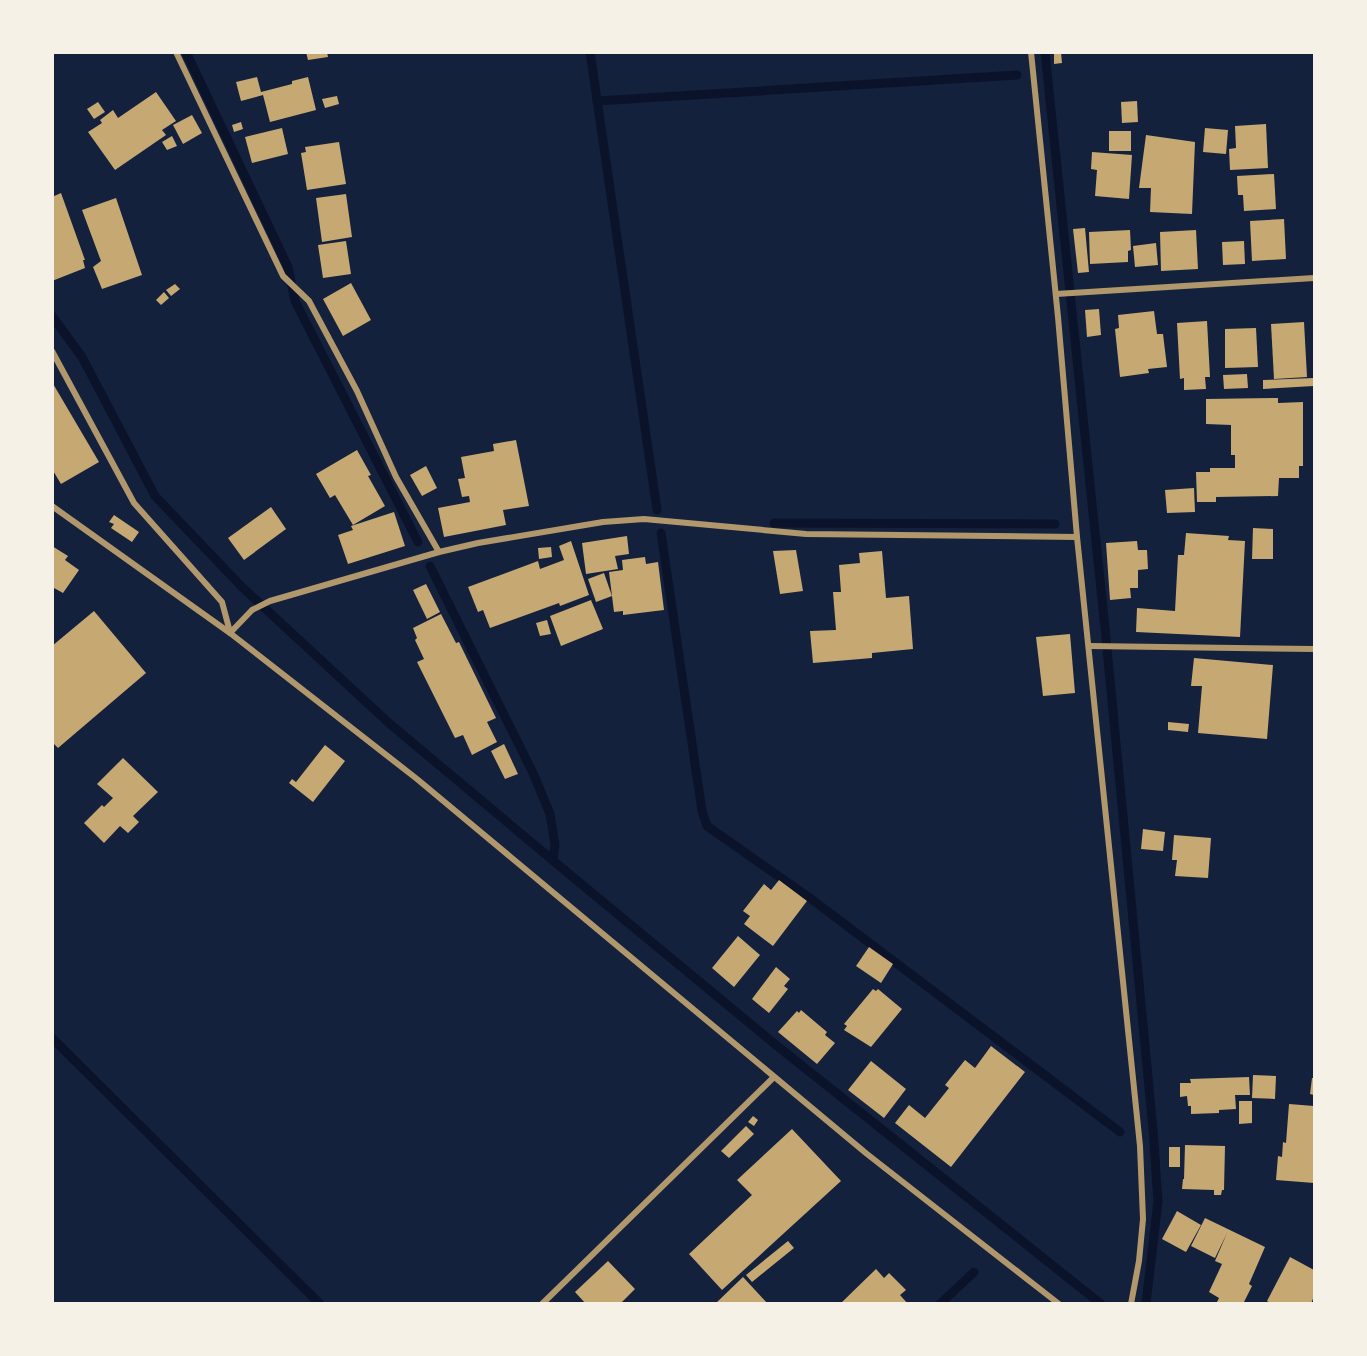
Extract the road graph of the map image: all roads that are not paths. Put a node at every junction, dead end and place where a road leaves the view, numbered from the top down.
1 (176, 52) edge
2 (1031, 52) edge
3 (1314, 278) edge
4 (1056, 294) junction
5 (52, 351) edge
6 (52, 506) edge
7 (1077, 537) junction
8 (439, 552) junction
9 (230, 633) junction
10 (1090, 646) junction
11 (1314, 649) edge
12 (774, 1077) junction
13 (542, 1304) edge
14 (1059, 1304) edge
15 (1131, 1304) edge

1 - 8 street
2 - 4 street
3 - 4 street
4 - 7 street
5 - 9 street
6 - 9 street
7 - 8 street
7 - 10 street
8 - 9 street
9 - 12 street
10 - 11 street
10 - 15 street
12 - 13 street
12 - 14 street

